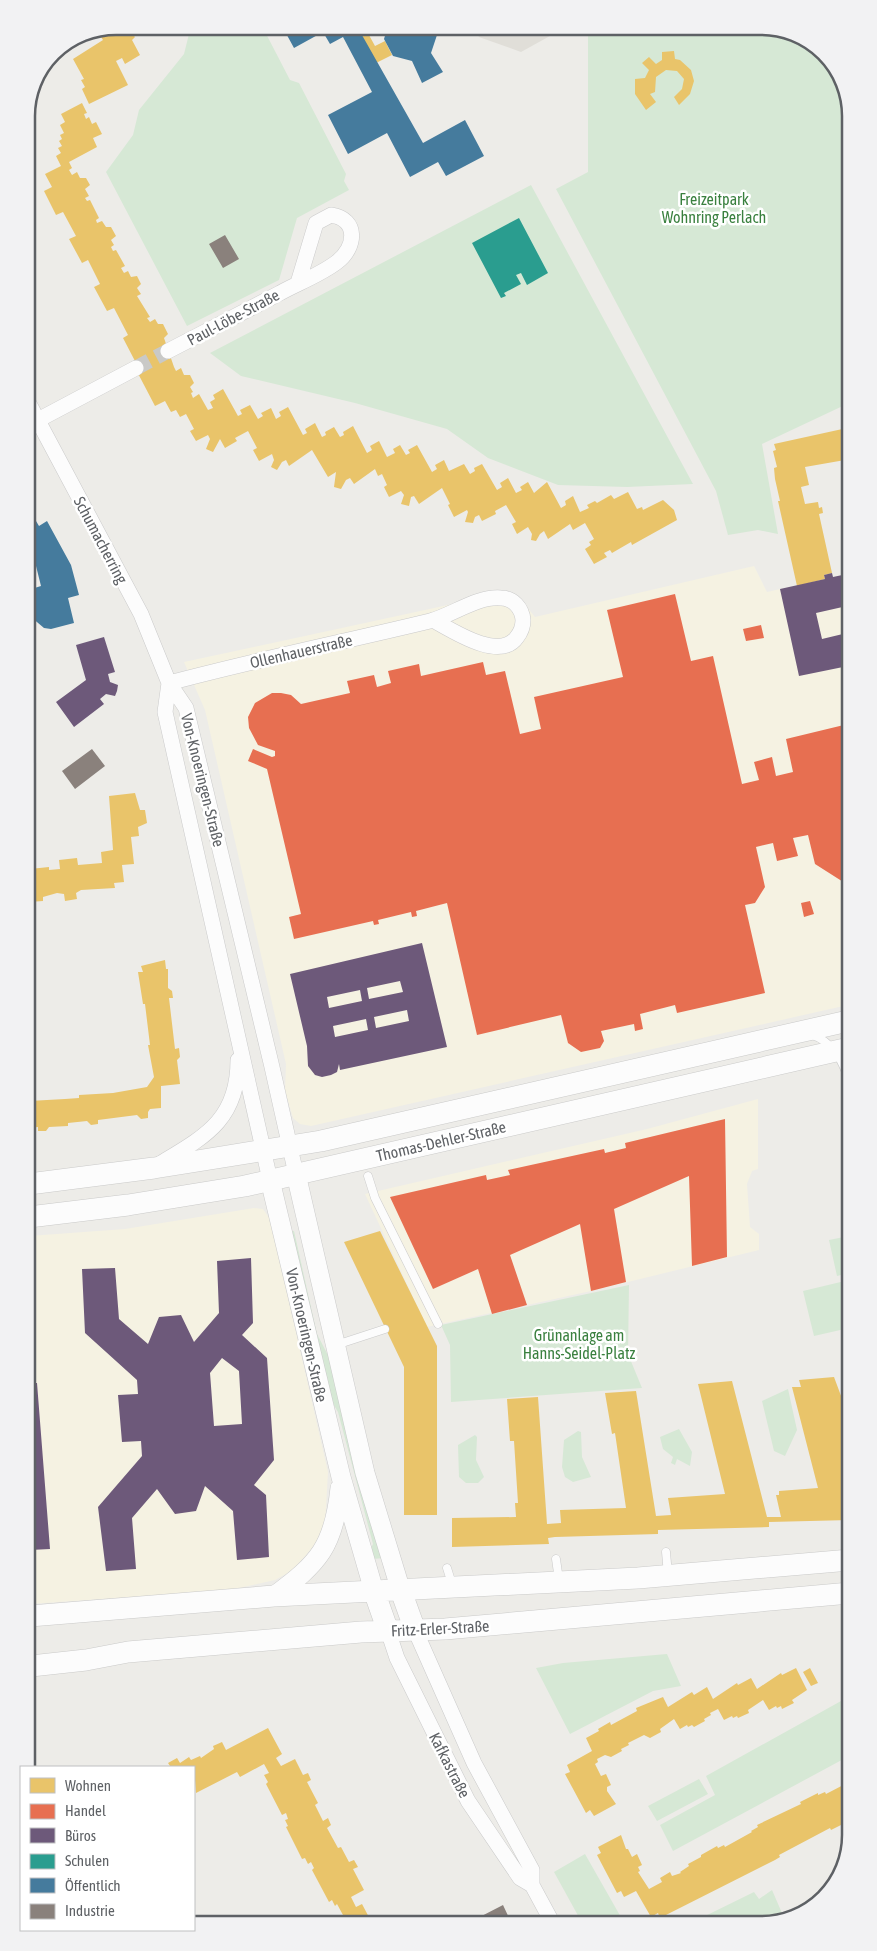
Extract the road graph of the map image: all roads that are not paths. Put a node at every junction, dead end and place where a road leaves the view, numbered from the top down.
1 (298, 283) junction
2 (168, 351) tunnel mouth
3 (136, 368) tunnel mouth
4 (35, 415) edge
5 (38, 420) junction
6 (433, 620) junction
7 (169, 683) junction
8 (842, 1022) edge
9 (797, 1032) junction
10 (238, 1036) junction
11 (842, 1049) edge
12 (289, 1146) junction
13 (263, 1150) junction
14 (154, 1168) junction
15 (296, 1174) junction
16 (368, 1176) dead end
17 (270, 1180) junction
18 (35, 1183) edge
19 (35, 1216) edge
20 (438, 1324) dead end
21 (385, 1329) dead end
22 (336, 1345) junction
23 (341, 1477) junction
24 (666, 1552) dead end
25 (556, 1559) dead end
26 (842, 1561) edge
27 (447, 1568) dead end
28 (668, 1575) junction
29 (559, 1582) junction
30 (453, 1589) junction
31 (401, 1590) junction
32 (374, 1591) junction
33 (842, 1594) edge
34 (274, 1596) junction
35 (35, 1616) edge
36 (415, 1630) junction
37 (388, 1631) junction
38 (35, 1666) edge
39 (532, 1885) junction
40 (549, 1916) edge

1 - 1 street, Paul-Löbe-Straße
1 - 2 street, Paul-Löbe-Straße
3 - 5 street
4 - 5 street, Schumacherring
5 - 7 street, Schumacherring
6 - 6 street, Ollenhauerstraße
6 - 7 street, Ollenhauerstraße
7 - 10 street, Von-Knoeringen-Straße
7 - 12 street, Von-Knoeringen-Straße
8 - 9 main road, Thomas-Dehler-Straße
9 - 11 lane
9 - 12 main road, Thomas-Dehler-Straße
10 - 13 street, Von-Knoeringen-Straße
10 - 14 street, Von-Knoeringen-Straße
11 - 15 main road, Thomas-Dehler-Straße
12 - 13 main road, Thomas-Dehler-Straße
12 - 15 street
13 - 14 main road, Thomas-Dehler-Straße
13 - 17 street, Von-Knoeringen-Straße
14 - 18 main road, Thomas-Dehler-Straße
15 - 17 main road, Thomas-Dehler-Straße
15 - 22 street, Von-Knoeringen-Straße
16 - 20 lane
17 - 19 main road, Thomas-Dehler-Straße
17 - 23 street, Von-Knoeringen-Straße
21 - 22 lane
22 - 31 street, Von-Knoeringen-Straße
23 - 32 street, Von-Knoeringen-Straße
23 - 34 street
24 - 28 lane
25 - 29 lane
26 - 28 main road
27 - 30 lane
28 - 29 main road
29 - 30 main road
30 - 31 main road
31 - 32 main road
31 - 36 main road, Von-Knoeringen-Straße
32 - 34 main road
32 - 37 main road, Von-Knoeringen-Straße
33 - 36 main road, Fritz-Erler-Straße
34 - 35 main road
36 - 37 main road, Fritz-Erler-Straße
36 - 39 street, Kafkastraße
37 - 38 main road, Fritz-Erler-Straße
37 - 39 street, Kafkastraße
39 - 40 street, Kafkastraße

